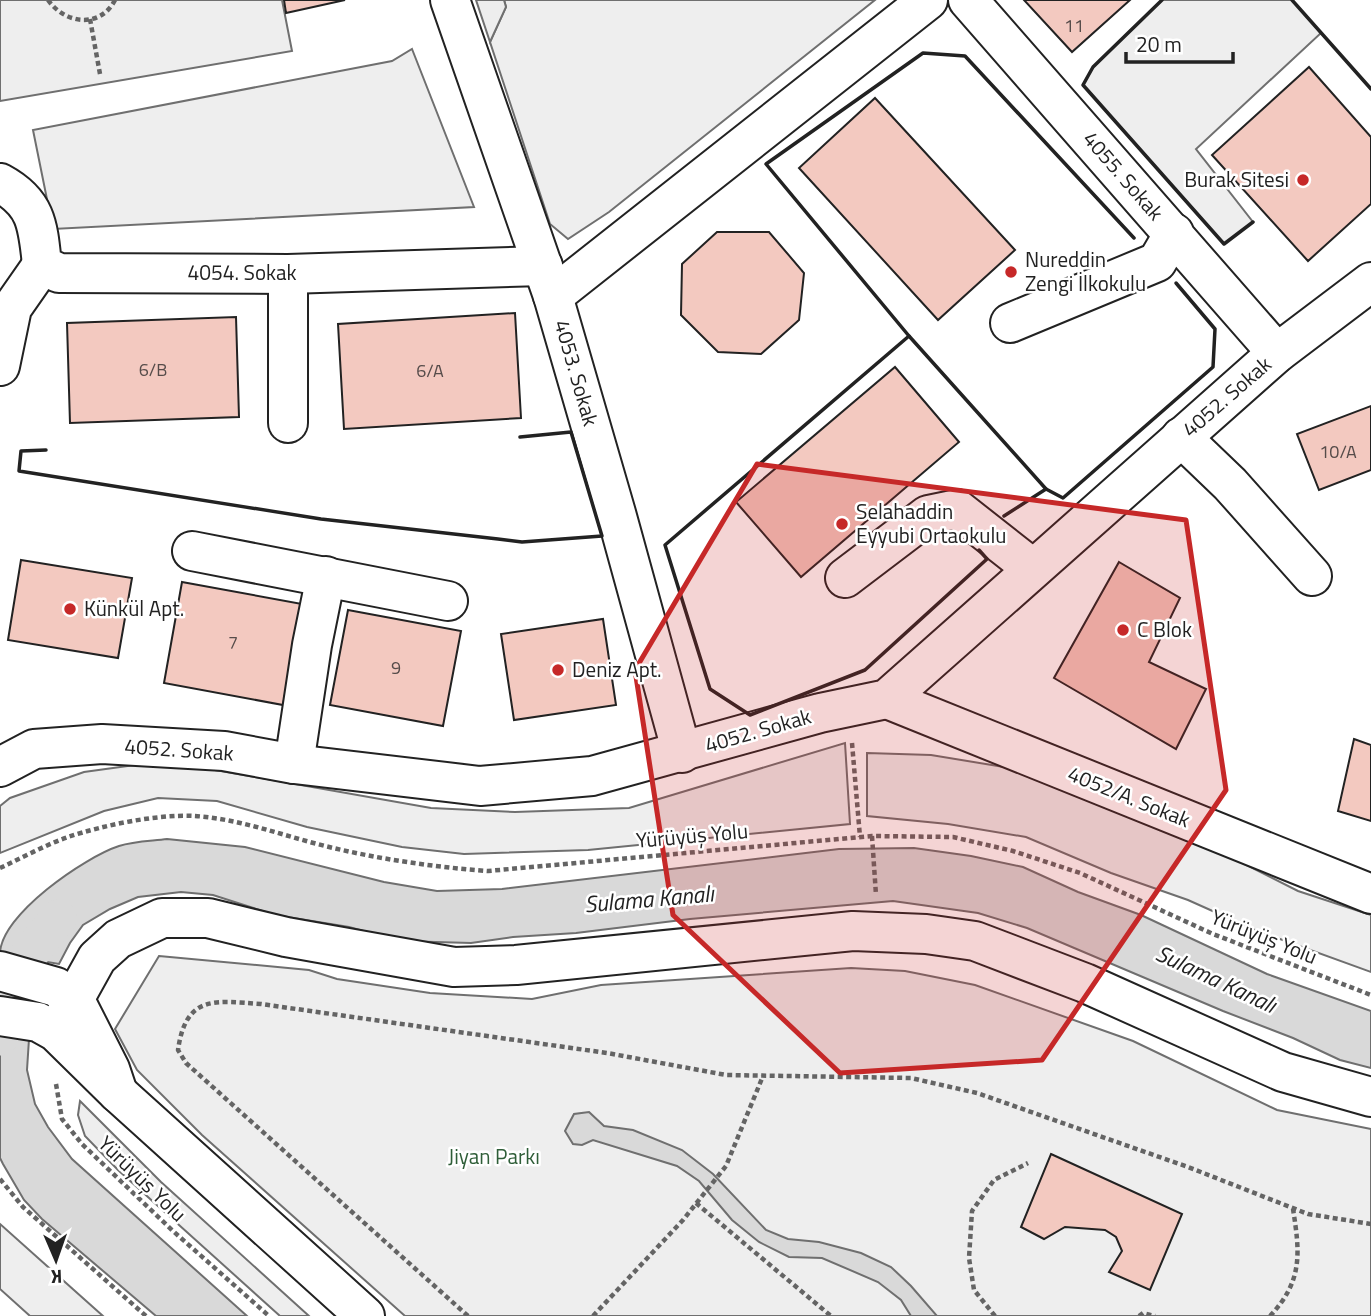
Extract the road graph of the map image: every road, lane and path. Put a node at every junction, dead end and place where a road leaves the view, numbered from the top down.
1 (48, 0) edge
2 (115, 0) edge
3 (450, 0) edge
4 (928, 0) edge
5 (968, 0) edge
6 (90, 19) junction
7 (100, 74) dead end
8 (0, 183) edge
9 (1174, 233) junction
10 (42, 265) junction
11 (288, 274) junction
12 (548, 281) junction
13 (1371, 282) edge
14 (1010, 323) dead end
15 (1278, 353) junction
16 (0, 366) edge
17 (288, 424) dead end
18 (1181, 437) junction
19 (192, 551) dead end
20 (1032, 568) junction
21 (326, 576) junction
22 (1312, 576) dead end
23 (845, 578) dead end
24 (448, 601) dead end
25 (887, 698) junction
26 (849, 707) junction
27 (0, 734) edge
28 (34, 749) junction
29 (682, 753) junction
30 (294, 764) junction
31 (0, 767) edge
32 (873, 836) junction
33 (860, 837) junction
34 (0, 868) edge
35 (1371, 894) edge
36 (876, 903) dead end
37 (0, 971) edge
38 (60, 992) junction
39 (1371, 995) edge
40 (28, 1023) edge
41 (763, 1076) junction
42 (118, 1093) junction
43 (1371, 1097) edge
44 (1028, 1164) dead end
45 (0, 1179) edge
46 (696, 1203) junction
47 (1293, 1208) junction
48 (1371, 1224) edge
49 (1142, 1315) edge
50 (146, 1316) edge
51 (269, 1316) edge
52 (365, 1316) edge
53 (468, 1316) edge
54 (593, 1316) edge
55 (831, 1316) edge
56 (995, 1316) edge
57 (1155, 1316) edge
58 (1270, 1316) edge

1 - 6 path
2 - 6 path
3 - 12 street, 4053. Sokak
4 - 12 street
5 - 9 street, 4055. Sokak
6 - 7 path
8 - 10 street
9 - 14 street
9 - 15 street, 4055. Sokak
10 - 11 street, 4054. Sokak
10 - 16 street
11 - 12 street, 4054. Sokak
11 - 17 street
12 - 29 street, 4053. Sokak
13 - 15 street, 4052. Sokak
15 - 18 street, 4052. Sokak
18 - 20 street, 4052. Sokak
18 - 22 street
19 - 21 street
20 - 23 street
20 - 25 street, 4052. Sokak
21 - 24 street
21 - 30 street
25 - 26 street, 4052. Sokak
25 - 35 street, 4052/A. Sokak
26 - 29 street, 4052. Sokak
26 - 33 path
27 - 28 street
28 - 30 street, 4052. Sokak
28 - 31 street, 4052. Sokak
29 - 30 street, 4052. Sokak
32 - 33 path, Yürüyüş Yolu
32 - 36 path
32 - 39 path, Yürüyüş Yolu
33 - 34 path, Yürüyüş Yolu
37 - 38 street
38 - 40 street
38 - 42 street
38 - 43 street
40 - 42 street
40 - 51 path, Yürüyüş Yolu
41 - 46 path
41 - 47 path
41 - 53 path
42 - 52 street
44 - 56 path
45 - 50 path
46 - 54 path
46 - 55 path
47 - 48 path
47 - 58 path
49 - 57 path

